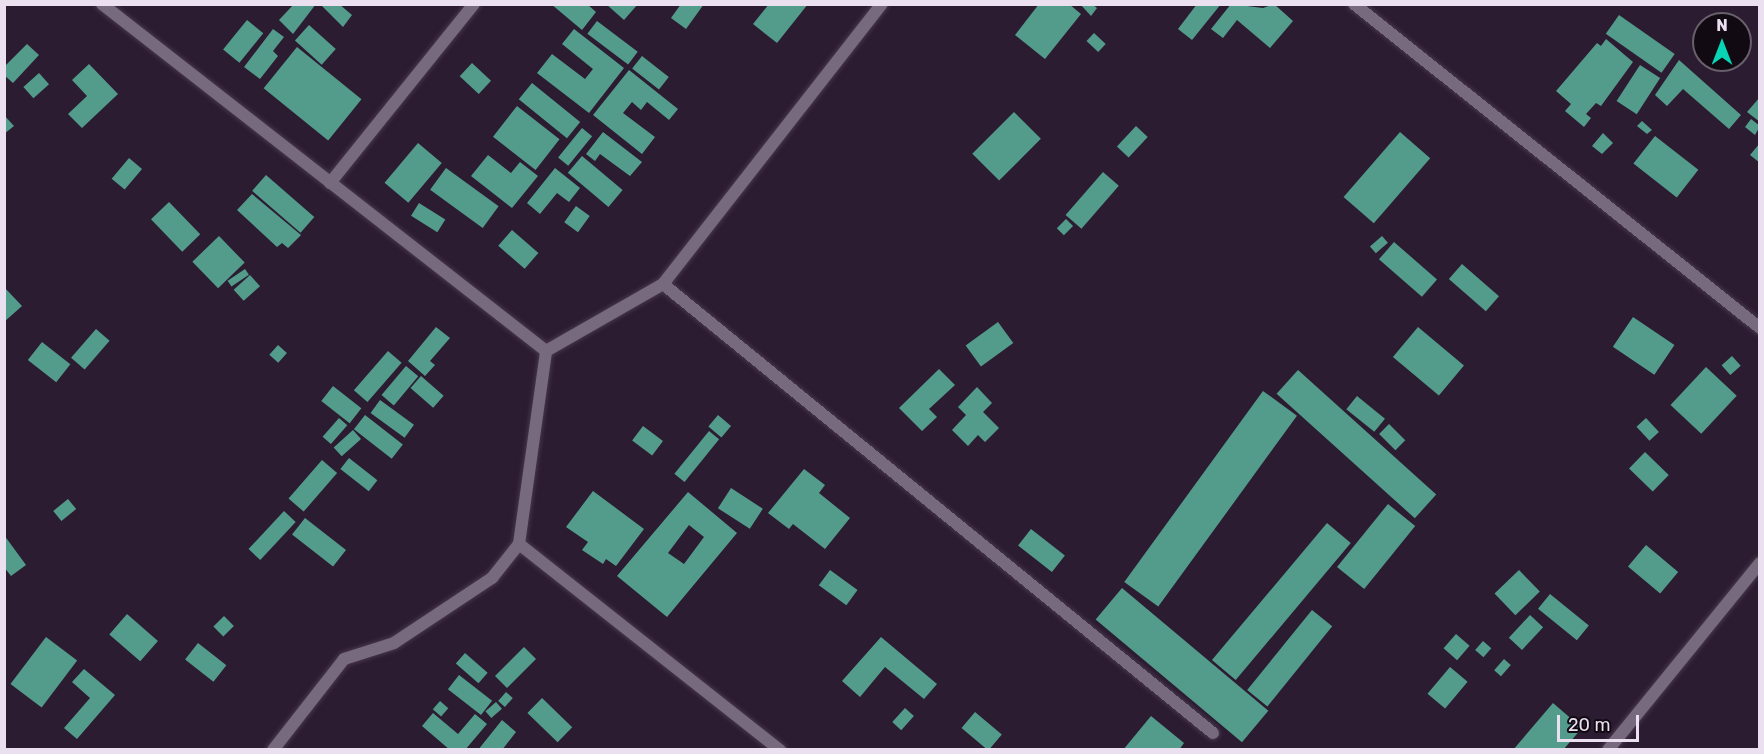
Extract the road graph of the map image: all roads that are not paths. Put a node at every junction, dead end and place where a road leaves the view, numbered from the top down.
1 (102, 4) edge
2 (474, 4) edge
3 (882, 4) edge
4 (1354, 4) edge
5 (330, 183) junction
6 (663, 284) junction
7 (1760, 328) edge
8 (546, 351) junction
9 (519, 544) junction
10 (1760, 563) edge
11 (1212, 733) dead end
12 (273, 750) edge
13 (780, 750) edge
14 (1608, 750) edge

1 - 5 street
2 - 5 street
3 - 6 street
4 - 7 street
5 - 8 street
6 - 8 street
6 - 11 street
8 - 9 street
9 - 12 street
9 - 13 street
10 - 14 street

